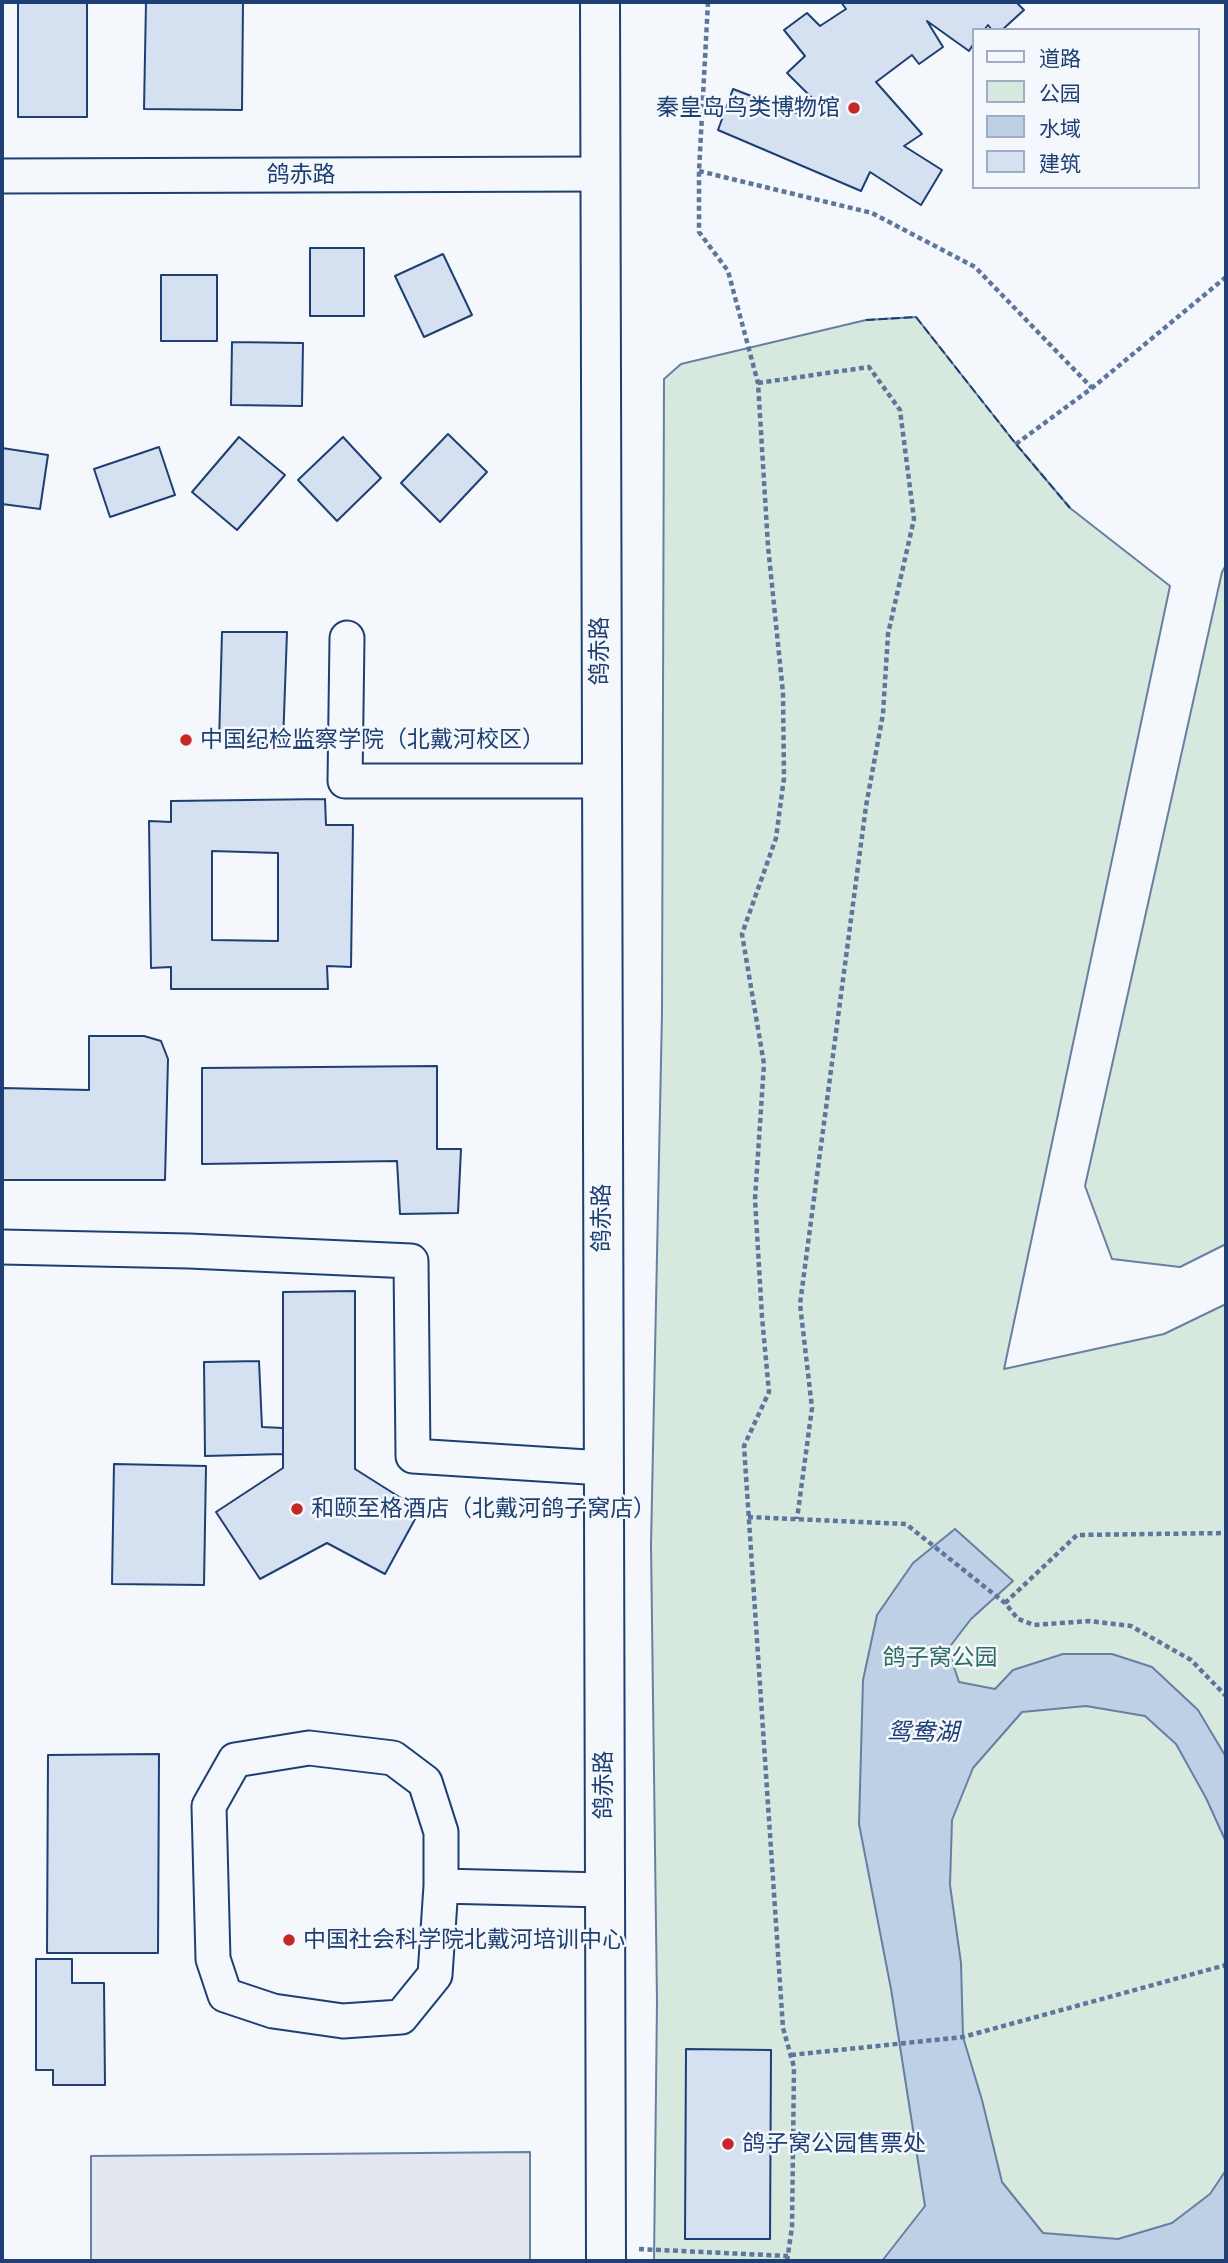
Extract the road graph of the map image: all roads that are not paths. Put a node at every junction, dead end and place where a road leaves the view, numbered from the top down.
1 (600, 2) edge
2 (600, 174) junction
3 (2, 176) edge
4 (347, 638) dead end
5 (601, 781) junction
6 (2, 1247) edge
7 (603, 1468) junction
8 (441, 1886) junction
9 (604, 1891) junction
10 (606, 2254) edge

1 - 2 main road, 鸽赤路
2 - 3 street, 鸽赤路
2 - 5 main road, 鸽赤路
4 - 5 street
5 - 7 main road, 鸽赤路
6 - 7 street
7 - 9 main road, 鸽赤路
8 - 8 street
8 - 9 street
9 - 10 main road, 鸽赤路

